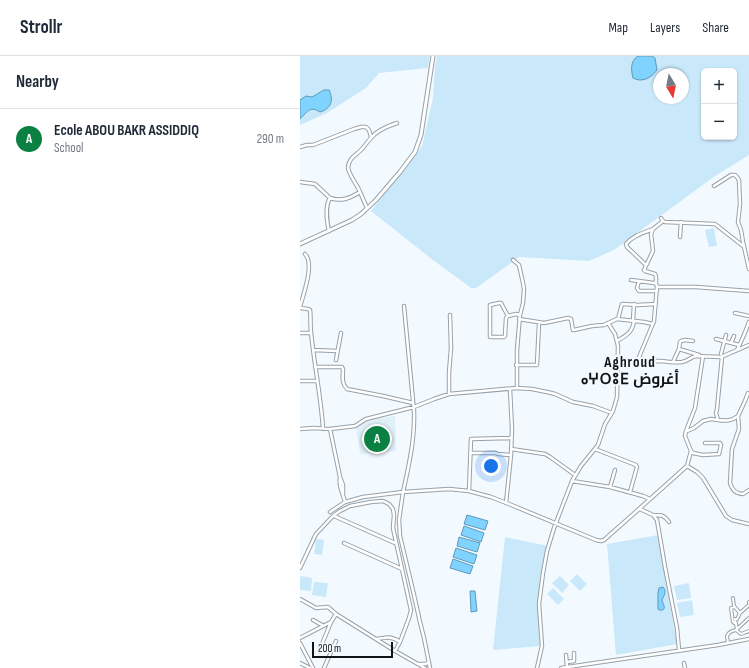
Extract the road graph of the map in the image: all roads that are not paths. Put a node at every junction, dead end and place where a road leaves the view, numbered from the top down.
1 (433, 56) edge
2 (397, 123) dead end
3 (371, 137) junction
4 (300, 147) edge
5 (300, 182) edge
6 (714, 186) dead end
7 (360, 192) junction
8 (330, 198) junction
9 (368, 208) junction
10 (681, 222) junction
11 (654, 229) junction
12 (329, 231) junction
13 (680, 236) dead end
14 (300, 244) edge
15 (744, 246) junction
16 (305, 254) dead end
17 (514, 260) dead end
18 (646, 265) junction
19 (749, 268) edge
20 (631, 280) dead end
21 (639, 281) junction
22 (657, 286) junction
23 (657, 291) junction
24 (749, 291) edge
25 (634, 304) junction
26 (656, 304) junction
27 (404, 306) dead end
28 (300, 308) edge
29 (735, 313) dead end
30 (450, 315) dead end
31 (520, 315) junction
32 (508, 316) junction
33 (749, 316) edge
34 (519, 319) junction
35 (618, 319) junction
36 (633, 321) junction
37 (749, 322) edge
38 (539, 323) junction
39 (608, 323) junction
40 (652, 324) junction
41 (300, 333) edge
42 (311, 333) junction
43 (341, 333) dead end
44 (726, 335) dead end
45 (734, 336) dead end
46 (716, 339) dead end
47 (617, 341) junction
48 (693, 341) dead end
49 (724, 341) junction
50 (731, 343) junction
51 (739, 345) junction
52 (749, 345) edge
53 (679, 349) junction
54 (313, 350) junction
55 (737, 350) junction
56 (337, 351) junction
57 (722, 355) junction
58 (701, 356) junction
59 (336, 360) dead end
60 (637, 362) junction
61 (673, 362) junction
62 (516, 365) junction
63 (618, 366) junction
64 (315, 367) junction
65 (300, 381) edge
66 (318, 381) junction
67 (517, 388) junction
68 (510, 389) junction
69 (748, 393) dead end
70 (449, 394) junction
71 (413, 403) junction
72 (414, 407) junction
73 (612, 412) junction
74 (738, 416) junction
75 (718, 420) junction
76 (323, 428) junction
77 (300, 429) edge
78 (330, 429) junction
79 (686, 431) junction
80 (511, 438) junction
81 (705, 443) dead end
82 (511, 449) junction
83 (595, 449) junction
84 (691, 451) junction
85 (470, 453) junction
86 (511, 455) junction
87 (687, 466) junction
88 (615, 470) dead end
89 (575, 475) junction
90 (572, 481) junction
91 (610, 487) junction
92 (749, 490) edge
93 (469, 491) junction
94 (403, 492) junction
95 (630, 492) junction
96 (650, 499) junction
97 (345, 502) junction
98 (506, 503) junction
99 (639, 509) junction
100 (330, 512) dead end
101 (653, 515) junction
102 (333, 516) junction
103 (556, 522) junction
104 (669, 522) dead end
105 (749, 524) edge
106 (344, 543) dead end
107 (395, 543) junction
108 (300, 568) edge
109 (402, 570) junction
110 (733, 598) dead end
111 (300, 599) edge
112 (749, 603) edge
113 (736, 609) junction
114 (740, 613) junction
115 (336, 614) junction
116 (749, 618) edge
117 (313, 620) dead end
118 (331, 622) junction
119 (736, 624) junction
120 (323, 626) junction
121 (736, 630) junction
122 (749, 631) edge
123 (300, 638) edge
124 (377, 639) junction
125 (749, 639) edge
126 (336, 641) dead end
127 (300, 642) edge
128 (400, 642) junction
129 (728, 643) junction
130 (320, 649) dead end
131 (679, 650) junction
132 (395, 651) junction
133 (574, 653) dead end
134 (566, 655) dead end
135 (429, 662) junction
136 (567, 662) junction
137 (300, 663) edge
138 (684, 663) dead end
139 (418, 664) junction
140 (567, 667) edge
141 (311, 668) edge
142 (324, 668) edge
143 (425, 668) edge
144 (430, 668) edge
145 (537, 668) edge
146 (561, 668) edge
147 (685, 668) edge

1 - 9 street
2 - 3 street
3 - 4 street
3 - 7 street
5 - 8 street
6 - 15 street
7 - 8 street
7 - 9 street
8 - 12 street
9 - 12 street
10 - 11 street
10 - 13 street
10 - 15 street
11 - 18 street
11 - 18 street
12 - 14 street
15 - 19 street
16 - 28 street
17 - 31 street
18 - 22 street
20 - 21 street
21 - 22 street
21 - 23 street
22 - 23 street
22 - 24 street
23 - 26 street
25 - 26 street
25 - 35 street
25 - 36 street
26 - 40 street
27 - 71 street
28 - 42 street
29 - 33 street
30 - 70 street
31 - 32 street
31 - 34 street
32 - 32 street
34 - 38 street
34 - 62 street
35 - 36 street
35 - 39 street
36 - 40 street
36 - 47 street
37 - 51 street
38 - 39 street
38 - 62 street
39 - 47 street
40 - 60 street
41 - 42 street
42 - 54 street
43 - 56 street
44 - 49 street
45 - 50 street
46 - 49 street
47 - 63 street
48 - 53 street
49 - 50 street
49 - 57 street
50 - 51 street
51 - 55 street
52 - 55 street
53 - 58 street
53 - 61 street
54 - 56 street
54 - 64 street
55 - 57 street
56 - 59 street
57 - 58 street
57 - 75 street
58 - 61 street
58 - 79 street
60 - 61 street
60 - 63 street
62 - 67 street
63 - 73 street
64 - 66 street
64 - 71 street
65 - 66 street
66 - 76 street
67 - 68 street
67 - 73 street
68 - 70 street
68 - 80 street
69 - 74 street
70 - 72 street
71 - 72 street
72 - 78 street
72 - 94 street
73 - 83 street
74 - 75 street
74 - 92 street
75 - 79 street
76 - 77 street
76 - 78 street
78 - 97 street
79 - 84 street
80 - 82 street
80 - 85 street
81 - 84 street
82 - 86 street
82 - 89 street
83 - 89 street
83 - 95 street
84 - 87 street
85 - 86 street
85 - 93 street
86 - 98 street
87 - 96 street
87 - 105 street
88 - 91 street
89 - 90 street
90 - 91 street
90 - 103 street
91 - 95 street
93 - 94 street
93 - 98 street
94 - 97 street
94 - 135 street
95 - 96 street
96 - 99 street
97 - 100 street
98 - 103 street
99 - 101 street
99 - 103 street
101 - 104 street
101 - 131 street
102 - 107 street
102 - 107 street
102 - 108 street
103 - 145 street
106 - 109 street
107 - 109 street
109 - 128 street
110 - 113 street
111 - 115 street
112 - 114 street
113 - 114 street
113 - 119 street
114 - 119 street
115 - 118 street
115 - 124 street
116 - 121 street
117 - 120 street
118 - 120 street
118 - 130 street
119 - 121 street
120 - 123 street
121 - 122 street
121 - 129 street
124 - 128 street
124 - 132 street
125 - 129 street
126 - 142 street
127 - 141 street
128 - 132 street
129 - 131 street
131 - 140 street
132 - 139 street
133 - 136 street
134 - 136 street
135 - 139 street
135 - 144 street
136 - 140 street
137 - 141 street
138 - 147 street
139 - 143 street
140 - 146 street

